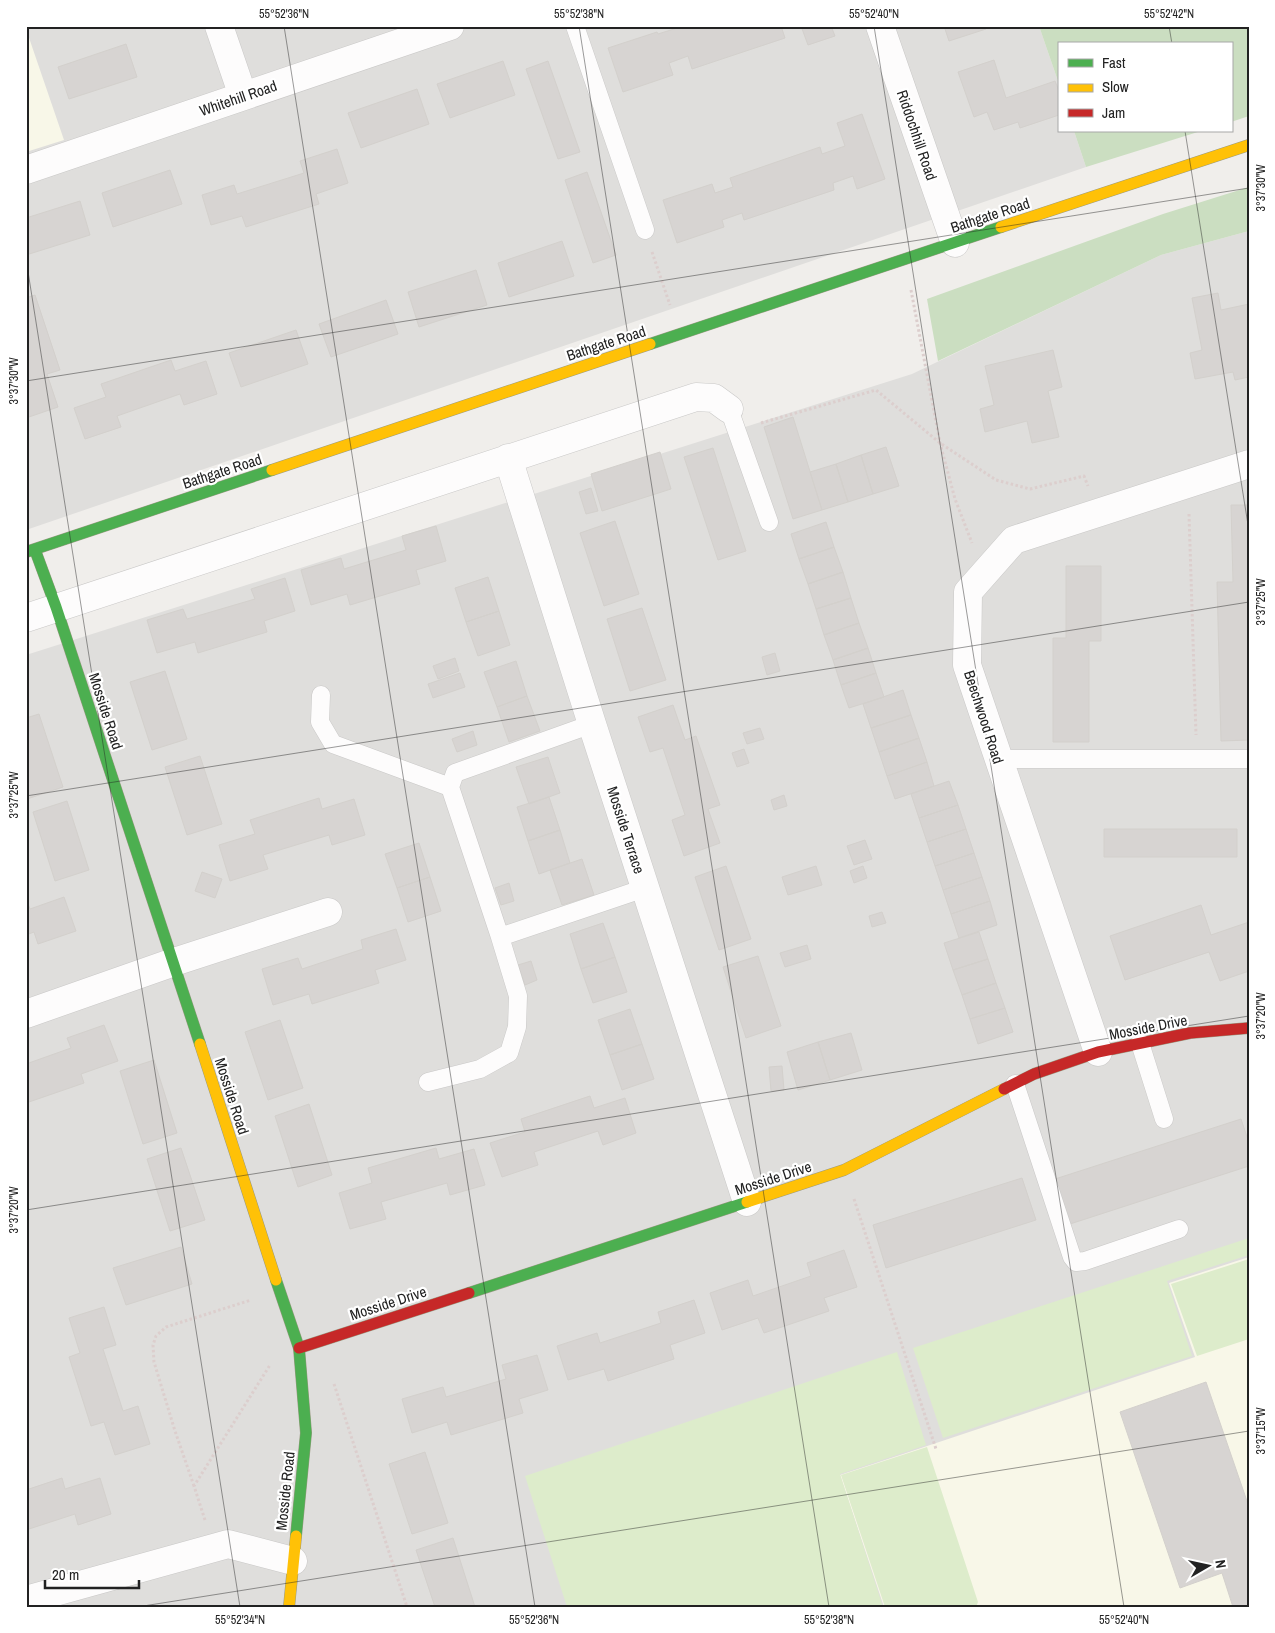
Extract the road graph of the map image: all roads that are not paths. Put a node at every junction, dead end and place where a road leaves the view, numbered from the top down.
1 (219, 26) edge
2 (450, 26) edge
3 (575, 26) edge
4 (880, 26) edge
5 (243, 96) junction
6 (1249, 145) edge
7 (26, 170) edge
8 (645, 230) road end
9 (955, 243) junction
10 (732, 420) joint
11 (508, 458) junction
12 (1249, 464) edge
13 (769, 522) dead end
14 (30, 551) edge
15 (56, 607) junction
16 (26, 618) edge
17 (321, 695) dead end
18 (592, 724) junction
19 (998, 759) junction
20 (1249, 760) edge
21 (450, 786) junction
22 (645, 888) junction
23 (328, 912) dead end
24 (500, 938) junction
25 (174, 962) junction
26 (26, 1014) edge
27 (1249, 1028) edge
28 (1140, 1044) junction
29 (1098, 1052) junction
30 (428, 1082) dead end
31 (1015, 1084) junction
32 (1164, 1119) dead end
33 (747, 1202) junction
34 (1179, 1229) dead end
35 (299, 1348) junction
36 (293, 1561) junction
37 (26, 1600) edge
38 (289, 1607) edge

1 - 5 street
2 - 5 street, Whitehill Road
3 - 8 lane
4 - 9 street, Riddochhill Road
5 - 7 street, Whitehill Road
6 - 9 street, Bathgate Road
9 - 14 street, Bathgate Road
10 - 11 street
10 - 13 lane
11 - 15 street
11 - 18 street, Mosside Terrace
12 - 19 street, Beechwood Road
14 - 15 street, Mosside Road
15 - 16 street
15 - 25 street, Mosside Road
17 - 21 lane
18 - 21 lane
18 - 22 street, Mosside Terrace
19 - 20 lane
19 - 29 street, Beechwood Road
21 - 24 lane
22 - 24 lane
22 - 33 street, Mosside Terrace
23 - 25 street
24 - 30 lane
25 - 26 street
25 - 35 street, Mosside Road
27 - 28 street, Mosside Drive
28 - 29 street, Mosside Drive
28 - 32 lane
29 - 31 street, Mosside Drive
31 - 33 street, Mosside Drive
31 - 34 lane
33 - 35 street, Mosside Drive
35 - 36 street, Mosside Road
36 - 37 street
36 - 38 street, Mosside Road

